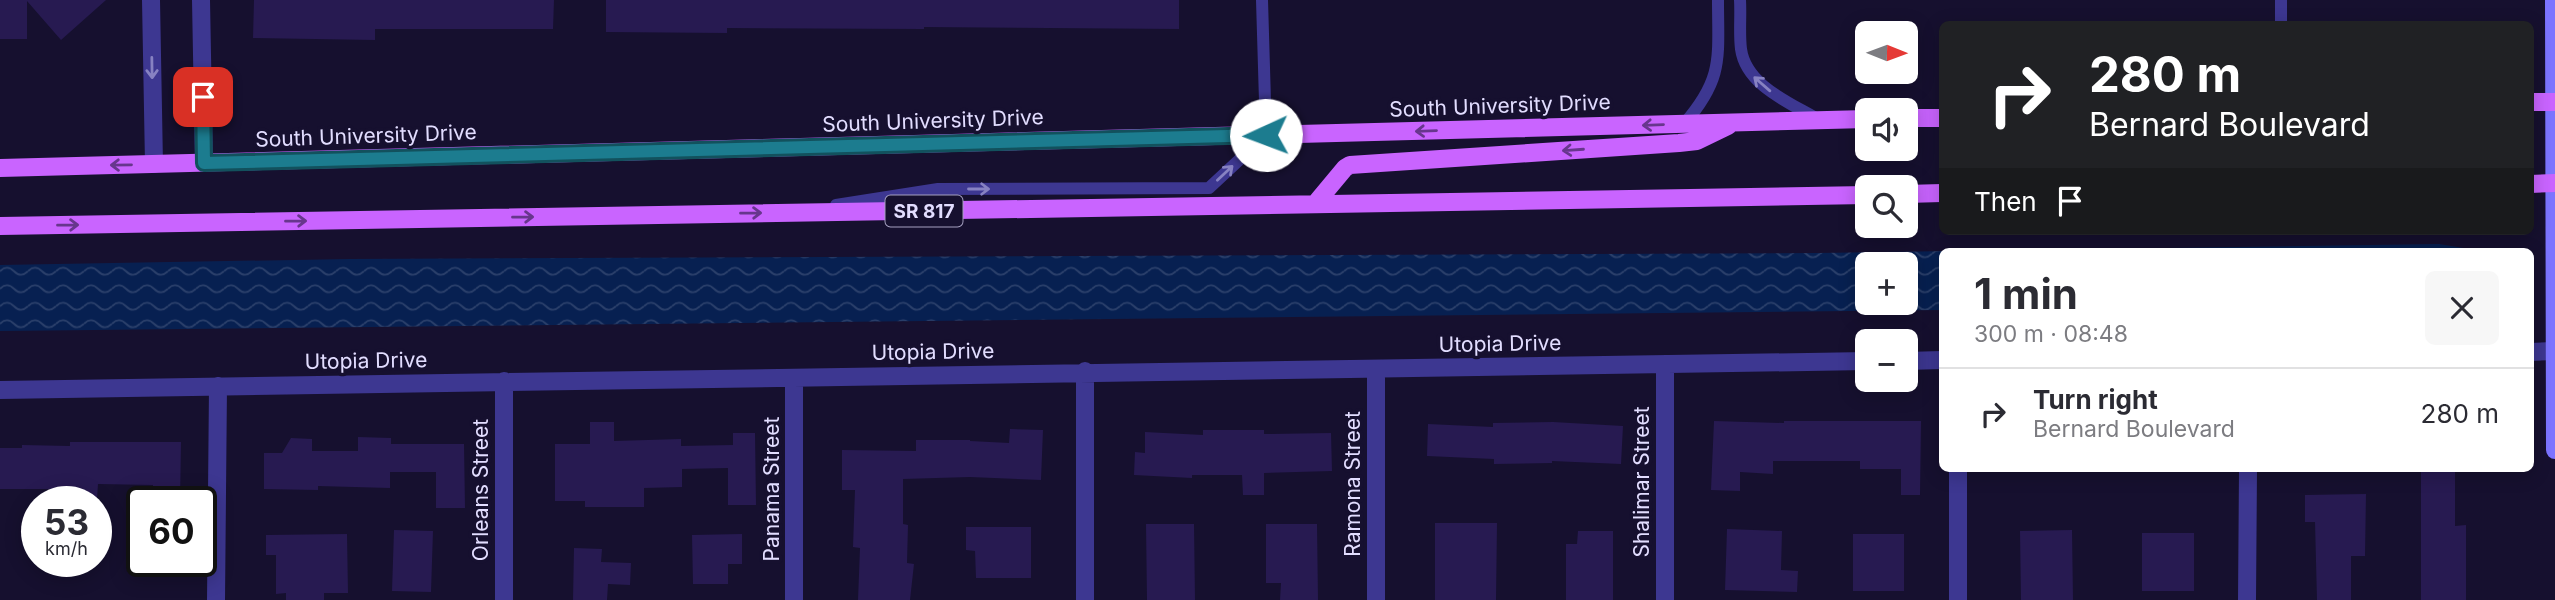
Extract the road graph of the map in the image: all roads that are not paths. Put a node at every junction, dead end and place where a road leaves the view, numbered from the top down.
1 (151, 0) edge
2 (201, 0) edge
3 (1262, 0) edge
4 (1718, 0) edge
5 (1740, 0) edge
6 (2281, 0) edge
7 (2554, 0) edge
8 (2281, 21) edge
9 (2555, 102) edge
10 (2534, 103) edge
11 (1918, 118) edge
12 (1939, 118) edge
13 (1855, 120) edge
14 (1819, 121) junction
15 (1735, 123) junction
16 (1684, 124) junction
17 (1266, 135) junction
18 (204, 163) junction
19 (154, 164) junction
20 (0, 167) edge
21 (2554, 183) edge
22 (2534, 184) edge
23 (1918, 194) edge
24 (1939, 194) edge
25 (1855, 195) edge
26 (1315, 204) junction
27 (790, 213) junction
28 (0, 226) edge
29 (2554, 351) edge
30 (2534, 352) edge
31 (1939, 360) edge
32 (1855, 361) edge
33 (1918, 361) edge
34 (1665, 364) junction
35 (1376, 369) junction
36 (1085, 372) junction
37 (794, 378) junction
38 (504, 381) junction
39 (218, 386) junction
40 (0, 390) edge
41 (2555, 450) edge
42 (1958, 472) edge
43 (2248, 472) edge
44 (216, 600) edge
45 (504, 600) edge
46 (794, 600) edge
47 (1084, 600) edge
48 (1376, 600) edge
49 (1665, 600) edge
50 (1958, 600) edge
51 (2247, 600) edge

1 -> 19 street
2 - 18 street
3 - 17 lane
4 - 16 lane
14 -> 5 lane
6 - 8 lane
7 - 9 main road
9 - 10 main road
9 - 21 main road
11 - 12 main road
13 - 14 main road, South University Drive
14 - 15 main road, South University Drive
15 - 16 main road, South University Drive
15 -> 26 main road
16 -> 17 main road, South University Drive
17 - 18 main road, South University Drive
27 -> 17 lane
18 - 19 main road, South University Drive
19 -> 20 main road, South University Drive
21 - 22 main road
21 - 29 main road
23 - 24 main road
25 - 26 main road, SR 817
26 - 27 main road, SR 817
28 -> 27 main road, SR 817
29 - 30 street
29 - 41 main road
31 - 33 street
32 - 34 street, Utopia Drive
34 - 35 street, Utopia Drive
34 - 49 street, Shalimar Street
35 - 36 street, Utopia Drive
35 - 48 street, Ramona Street
36 - 37 street, Utopia Drive
36 - 47 street
37 - 38 street, Utopia Drive
37 - 46 street, Panama Street
38 - 39 street, Utopia Drive
38 - 45 street, Orleans Street
39 - 40 street, Utopia Drive
39 - 44 street
42 - 50 street
43 - 51 street

